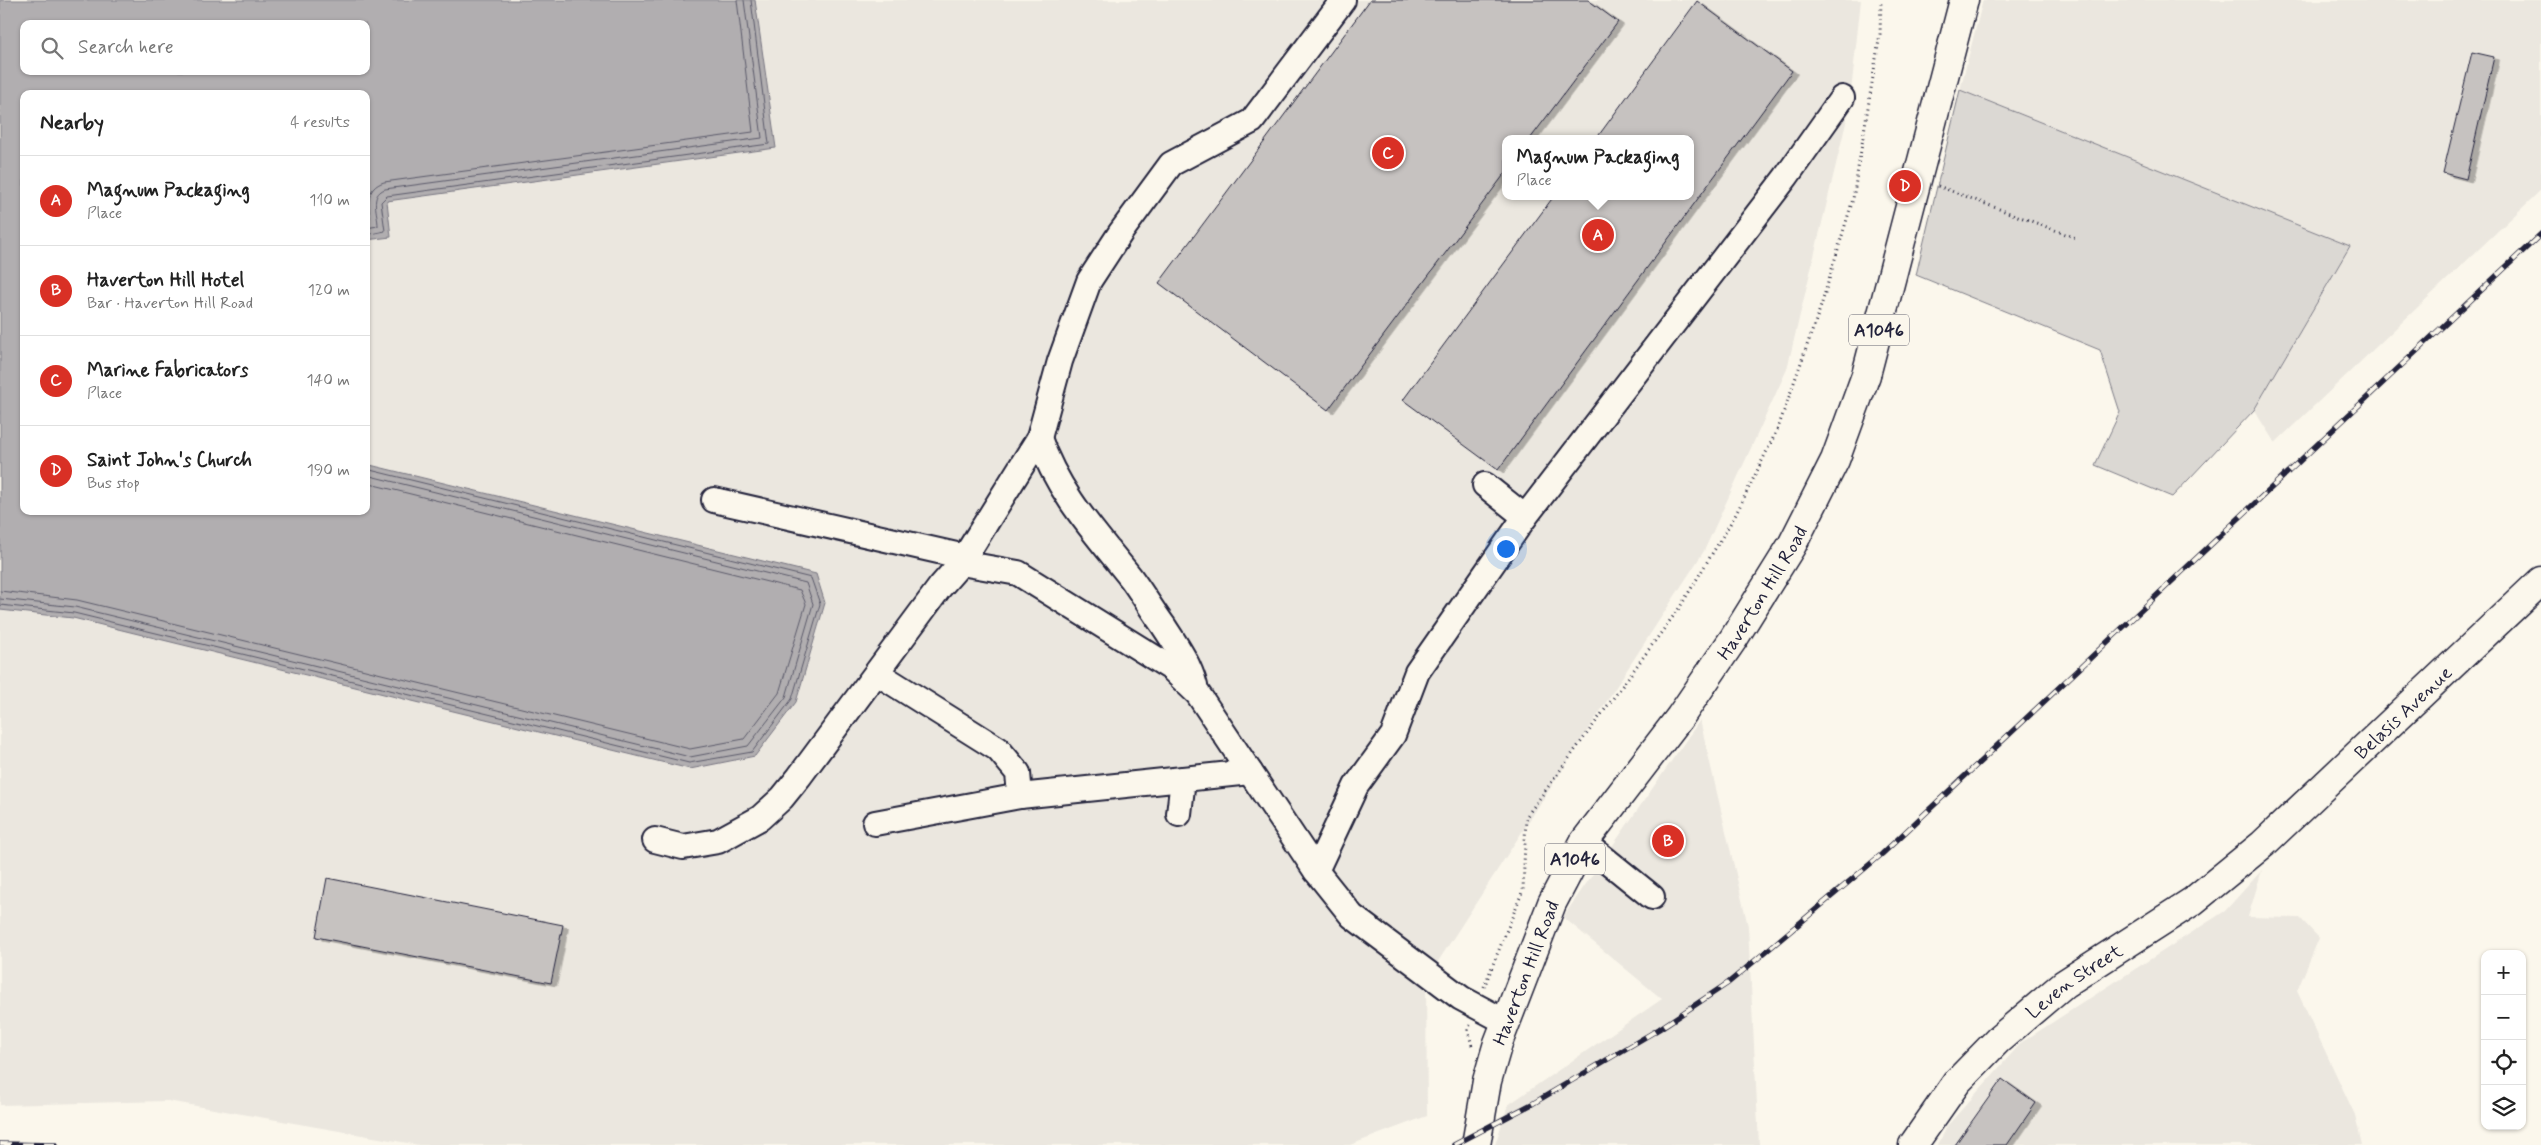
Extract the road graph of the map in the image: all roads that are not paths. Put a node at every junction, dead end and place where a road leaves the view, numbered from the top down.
1 (1343, 0) edge
2 (1964, 0) edge
3 (1842, 98) dead end
4 (1039, 438) junction
5 (1485, 485) dead end
6 (714, 500) dead end
7 (1525, 517) junction
8 (963, 560) junction
9 (2541, 581) edge
10 (877, 673) junction
11 (1198, 694) junction
12 (1250, 772) junction
13 (1183, 778) junction
14 (1020, 796) junction
15 (1179, 814) dead end
16 (875, 823) dead end
17 (655, 840) dead end
18 (1584, 842) junction
19 (2263, 844) joint
20 (1316, 871) junction
21 (1652, 897) dead end
22 (1506, 1022) junction
23 (1476, 1145) edge
24 (1913, 1145) edge

1 - 4 lane
2 - 18 main road, Haverton Hill Road / A1046
3 - 7 lane
4 - 8 lane
4 - 11 lane
5 - 7 lane
6 - 8 lane
7 - 20 lane
8 - 10 lane
8 - 11 lane
9 - 19 main road, Belasis Avenue
10 - 14 lane
10 - 17 lane
11 - 12 lane
12 - 13 lane
12 - 20 lane
13 - 14 lane
13 - 15 lane
14 - 16 lane
18 - 21 lane
18 - 22 main road, Haverton Hill Road / A1046
19 - 24 main road, Leven Street
20 - 22 lane
22 - 23 main road, Haverton Hill Road / A1046

